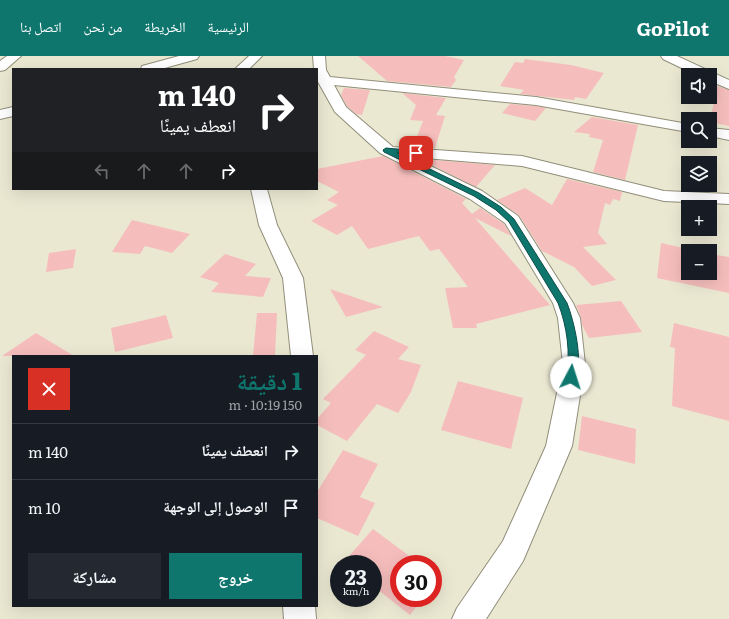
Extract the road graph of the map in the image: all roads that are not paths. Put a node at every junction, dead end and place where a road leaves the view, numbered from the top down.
1 (16, 56) edge
2 (193, 56) edge
3 (256, 56) edge
4 (319, 56) edge
5 (667, 56) edge
6 (0, 67) edge
7 (151, 68) edge
8 (242, 68) edge
9 (692, 68) edge
10 (717, 79) edge
11 (324, 80) junction
12 (729, 85) edge
13 (12, 111) edge
14 (0, 115) edge
15 (681, 127) edge
16 (717, 133) edge
17 (729, 135) edge
18 (386, 150) junction
19 (259, 190) edge
20 (729, 199) edge
21 (302, 355) edge
22 (299, 607) edge
23 (300, 619) edge
24 (468, 619) edge

1 - 6 street
2 - 7 street
3 - 8 street
4 - 11 street
5 - 9 street
10 - 12 street
11 - 15 street
11 - 18 street
13 - 14 street
16 - 17 street
18 - 20 street
18 - 24 street
19 - 21 street
22 - 23 street

